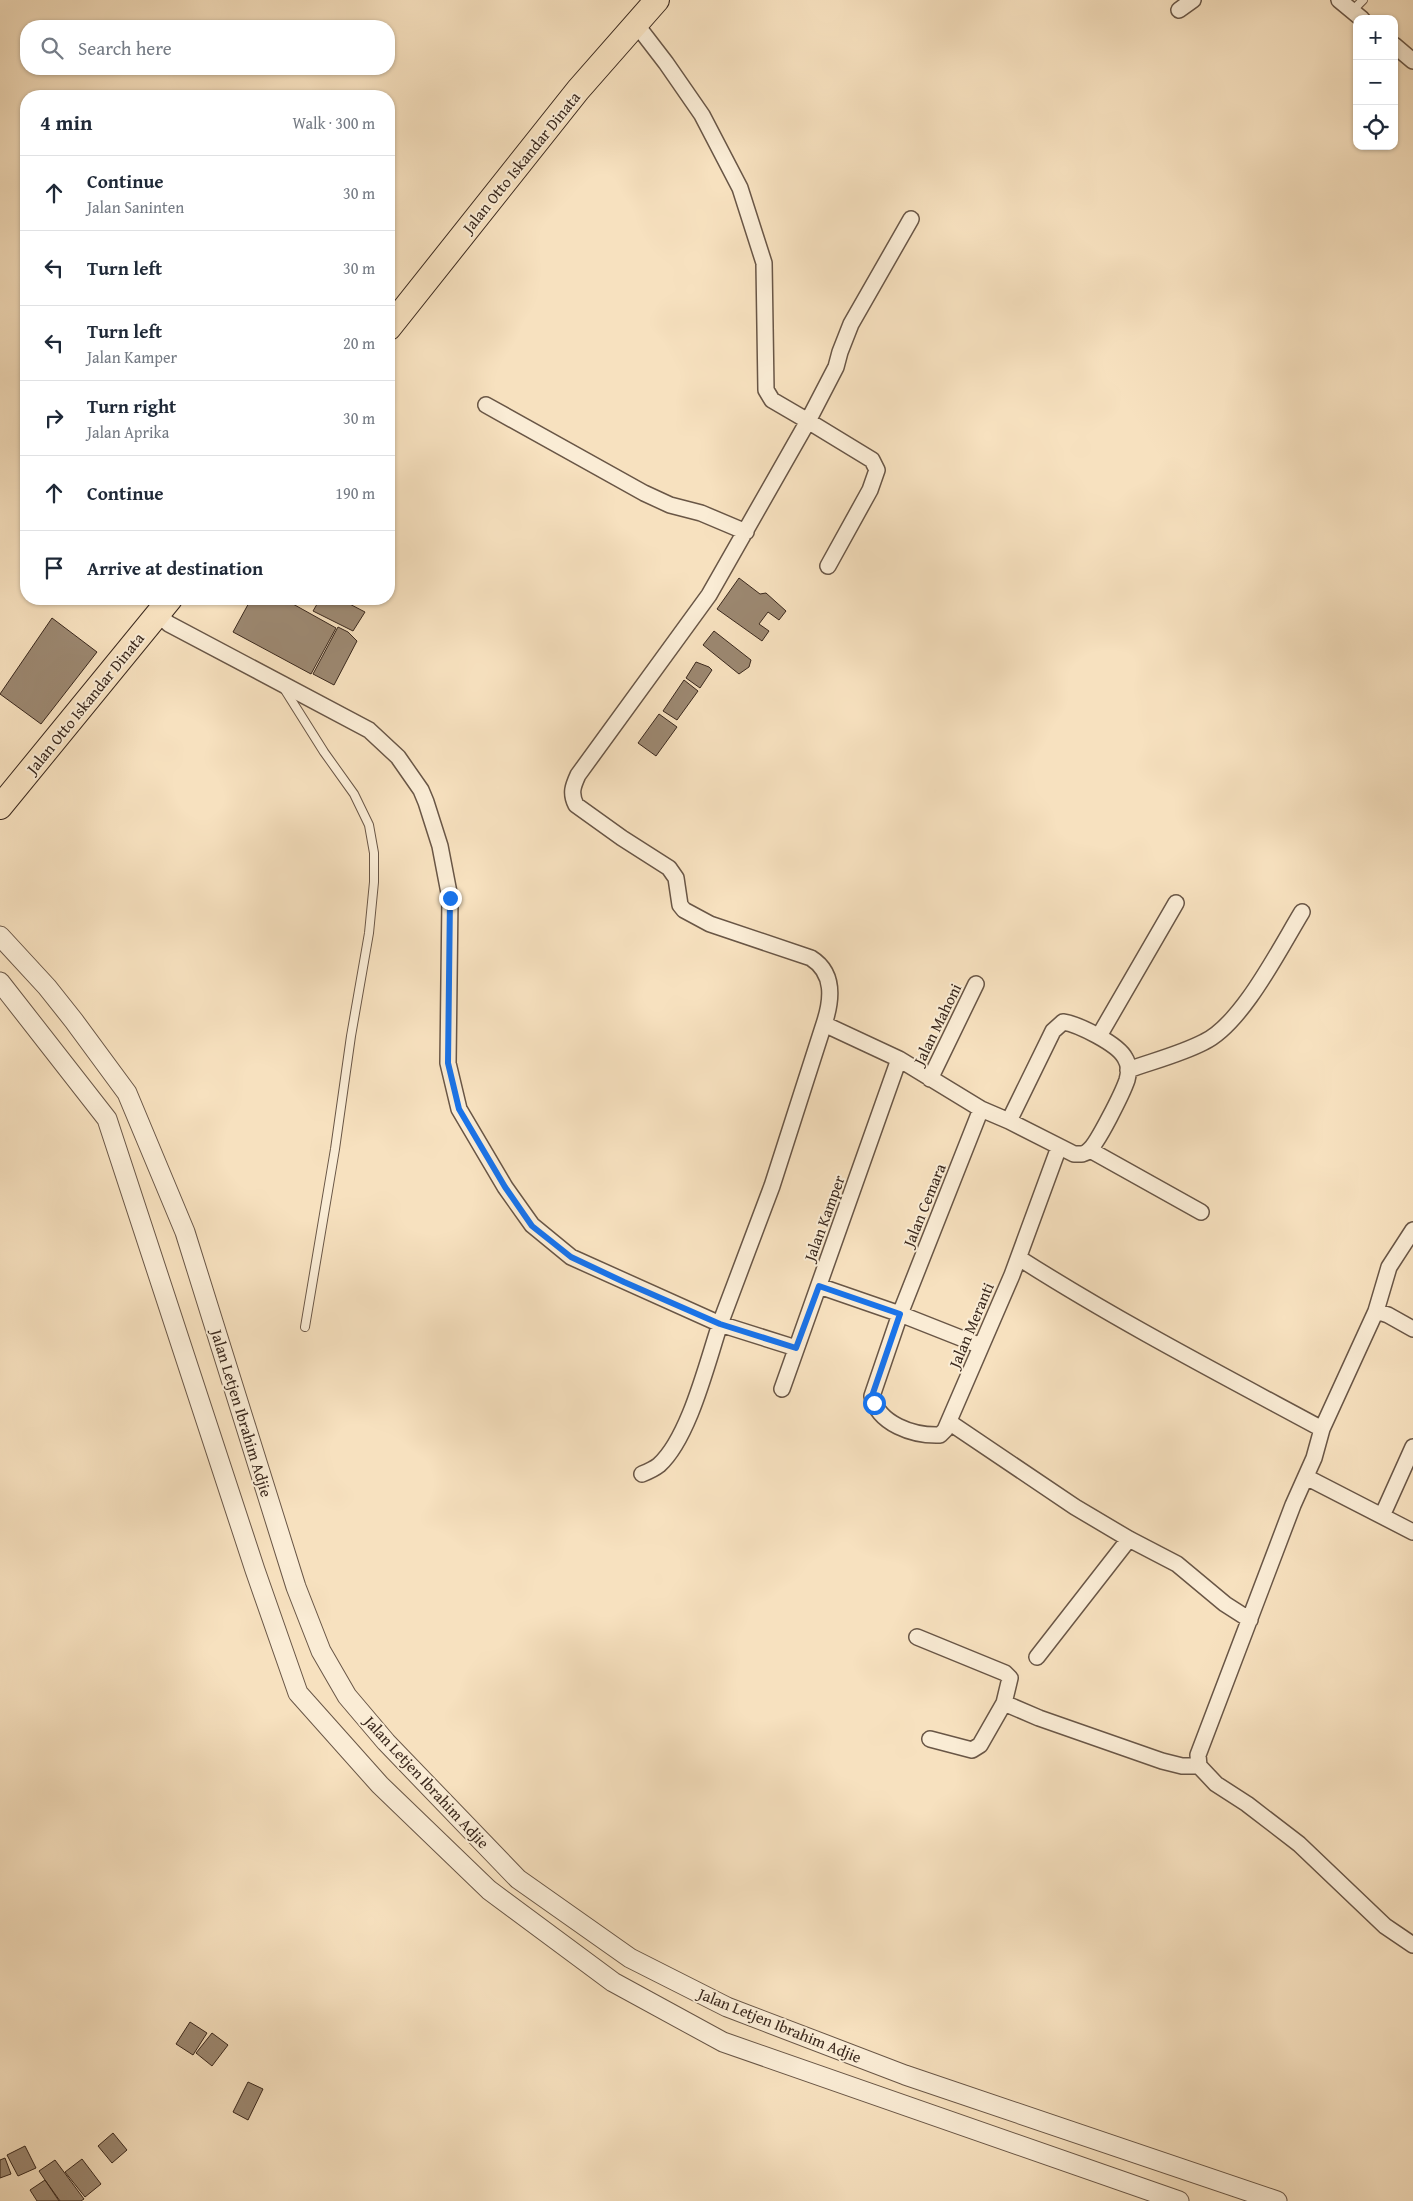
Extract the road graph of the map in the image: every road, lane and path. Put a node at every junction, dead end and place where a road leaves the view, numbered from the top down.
1 (657, 0) edge
2 (1193, 0) edge
3 (1339, 0) edge
4 (1179, 10) dead end
5 (1359, 10) edge
6 (636, 24) junction
7 (1398, 48) edge
8 (1413, 61) edge
9 (910, 219) dead end
10 (395, 320) edge
11 (486, 405) dead end
12 (808, 421) junction
13 (746, 532) junction
14 (828, 566) dead end
15 (164, 606) edge
16 (278, 682) junction
17 (0, 807) edge
18 (1176, 903) dead end
19 (1302, 912) dead end
20 (0, 936) edge
21 (0, 982) edge
22 (976, 984) dead end
23 (824, 1024) junction
24 (1099, 1036) junction
25 (900, 1059) junction
26 (1128, 1070) junction
27 (930, 1079) junction
28 (981, 1109) junction
29 (1009, 1121) junction
30 (1060, 1147) junction
31 (1090, 1150) junction
32 (1202, 1212) dead end
33 (1413, 1230) edge
34 (1019, 1258) junction
35 (819, 1286) junction
36 (1376, 1311) junction
37 (900, 1314) junction
38 (720, 1324) junction
39 (304, 1327) dead end
40 (1413, 1329) edge
41 (981, 1346) junction
42 (796, 1348) junction
43 (782, 1389) dead end
44 (949, 1422) junction
45 (1322, 1429) junction
46 (1413, 1447) edge
47 (642, 1474) dead end
48 (1306, 1477) junction
49 (1382, 1516) junction
50 (1413, 1532) edge
51 (1129, 1539) junction
52 (1250, 1620) junction
53 (917, 1637) dead end
54 (1036, 1657) dead end
55 (1004, 1703) junction
56 (930, 1738) dead end
57 (1199, 1766) junction
58 (1413, 1945) edge
59 (1179, 2201) edge
60 (1277, 2201) edge

1 - 6 main road, Jalan Otto Iskandar Dinata
2 - 4 street
3 - 5 street
6 - 10 main road, Jalan Otto Iskandar Dinata
6 - 12 street
7 - 8 street
9 - 12 street
11 - 13 street
12 - 13 street
12 - 14 street
13 - 23 street
15 - 16 street
15 - 17 main road, Jalan Otto Iskandar Dinata
16 - 38 street
16 - 39 lane
18 - 24 street
19 - 26 street
20 - 60 street, Jalan Letjen Ibrahim Adjie
21 - 59 street, Jalan Letjen Ibrahim Adjie
22 - 27 street, Jalan Mahoni
23 - 25 street
23 - 38 street
24 - 26 street
24 - 29 street
25 - 27 street
25 - 35 street, Jalan Kamper
26 - 31 street
27 - 28 street
28 - 29 street
28 - 37 street, Jalan Cemara
29 - 30 street
30 - 31 street
30 - 34 street, Jalan Meranti
31 - 32 street
33 - 36 street
34 - 41 street, Jalan Meranti
34 - 45 street
35 - 37 street
35 - 42 street, Jalan Kamper
36 - 40 street
36 - 45 street
37 - 41 street
37 - 44 street, Jalan Cemara
38 - 42 street
38 - 47 street
41 - 44 street, Jalan Meranti
42 - 43 street, Jalan Kamper
44 - 51 street
45 - 48 street
46 - 49 street
48 - 49 street
48 - 52 street
49 - 50 street
51 - 52 street
51 - 54 street
52 - 57 street
53 - 55 street
55 - 56 street
55 - 57 street
57 - 58 street

